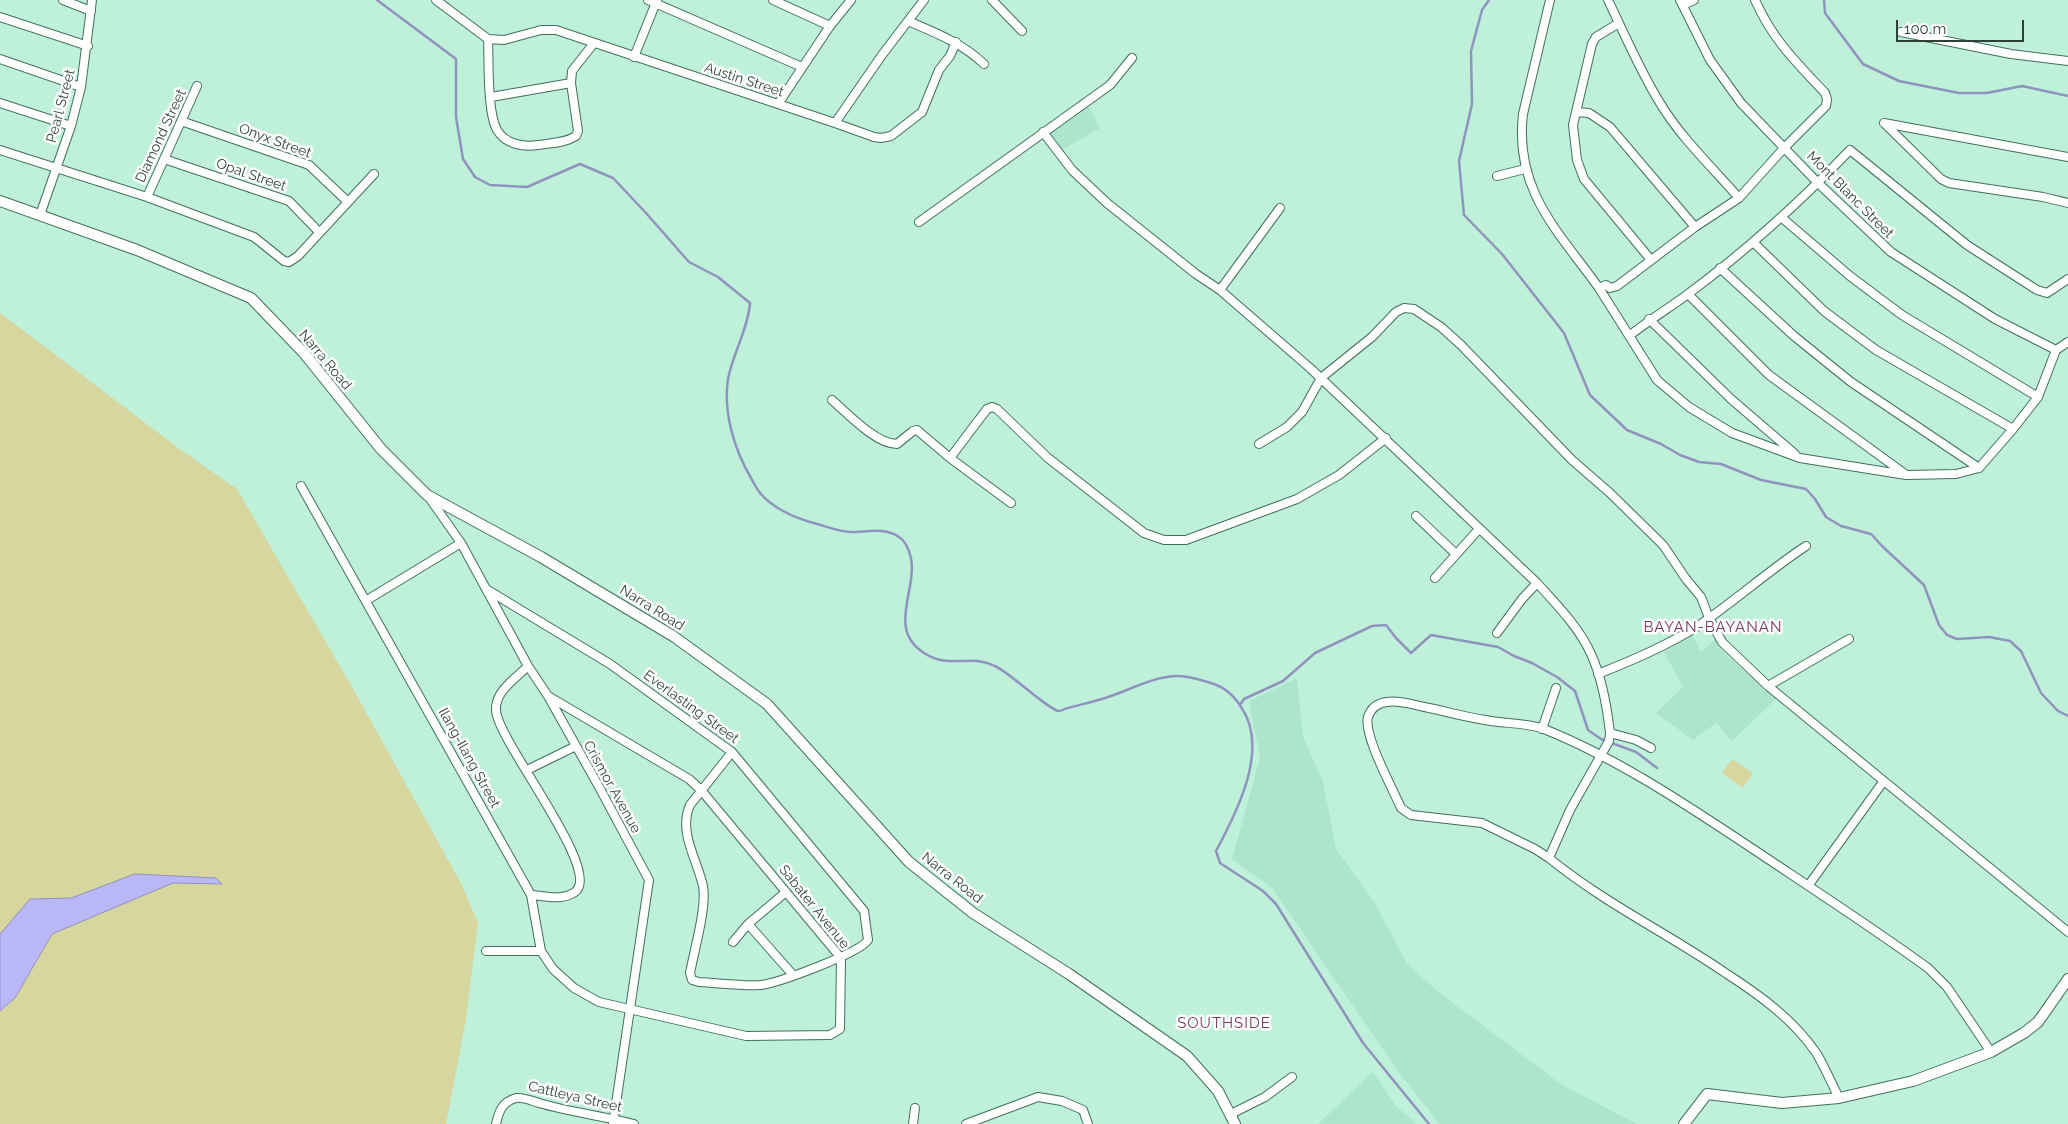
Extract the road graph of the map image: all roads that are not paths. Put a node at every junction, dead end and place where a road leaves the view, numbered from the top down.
1 (63, 0) edge
2 (92, 0) edge
3 (436, 0) edge
4 (773, 0) edge
5 (851, 0) edge
6 (924, 0) edge
7 (992, 0) edge
8 (1550, 0) edge
9 (1608, 0) edge
10 (1694, 0) edge
11 (1755, 0) edge
12 (654, 1) edge
13 (1682, 2) edge
14 (91, 10) junction
15 (0, 17) edge
16 (908, 21) junction
17 (1619, 23) junction
18 (830, 26) junction
19 (1022, 31) dead end
20 (1901, 32) dead end
21 (488, 39) junction
22 (956, 42) junction
23 (594, 43) junction
24 (88, 46) junction
25 (634, 57) junction
26 (1132, 58) dead end
27 (0, 59) edge
28 (2068, 61) edge
29 (984, 64) dead end
30 (802, 67) junction
31 (571, 83) junction
32 (197, 86) dead end
33 (81, 87) junction
34 (491, 97) junction
35 (0, 103) edge
36 (778, 104) junction
37 (1576, 112) junction
38 (181, 121) junction
39 (835, 123) junction
40 (71, 126) junction
41 (1043, 132) junction
42 (1785, 147) junction
43 (0, 150) edge
44 (2068, 157) edge
45 (164, 159) junction
46 (56, 169) junction
47 (1525, 169) junction
48 (374, 174) dead end
49 (1497, 176) dead end
50 (1818, 183) junction
51 (147, 197) junction
52 (1740, 198) junction
53 (0, 201) edge
54 (348, 202) junction
55 (2068, 204) edge
56 (1280, 208) dead end
57 (40, 215) junction
58 (1781, 217) junction
59 (919, 222) dead end
60 (1695, 227) junction
61 (319, 232) junction
62 (1753, 242) junction
63 (1651, 260) junction
64 (1720, 268) junction
65 (2068, 279) edge
66 (1599, 288) junction
67 (1220, 290) junction
68 (1688, 294) junction
69 (1649, 319) junction
70 (1629, 336) junction
71 (2068, 342) edge
72 (2056, 350) junction
73 (1321, 378) junction
74 (2038, 397) junction
75 (832, 400) dead end
76 (2013, 430) junction
77 (1386, 438) junction
78 (1259, 444) dead end
79 (950, 458) junction
80 (1800, 458) junction
81 (1978, 468) junction
82 (1906, 475) junction
83 (301, 486) dead end
84 (427, 495) junction
85 (1011, 503) dead end
86 (1416, 516) dead end
87 (1480, 529) junction
88 (461, 543) junction
89 (1806, 546) dead end
90 (1456, 554) junction
91 (1434, 578) dead end
92 (1537, 583) junction
93 (486, 589) junction
94 (367, 600) junction
95 (1709, 618) junction
96 (1497, 633) dead end
97 (1849, 639) dead end
98 (528, 666) junction
99 (1598, 674) junction
100 (1768, 686) junction
101 (1556, 688) dead end
102 (548, 696) junction
103 (1542, 729) junction
104 (1609, 739) junction
105 (576, 746) junction
106 (1651, 748) dead end
107 (732, 752) junction
108 (1600, 755) junction
109 (526, 770) junction
110 (1883, 782) junction
111 (701, 790) junction
112 (1549, 858) junction
113 (1808, 886) junction
114 (786, 892) junction
115 (531, 895) junction
116 (748, 924) junction
117 (2068, 932) edge
118 (732, 942) dead end
119 (486, 951) dead end
120 (541, 951) junction
121 (841, 958) junction
122 (793, 975) junction
123 (2068, 979) edge
124 (631, 1010) junction
125 (1991, 1052) junction
126 (1292, 1077) dead end
127 (1839, 1098) junction
128 (915, 1108) dead end
129 (1233, 1119) edge
130 (613, 1121) edge
131 (496, 1124) edge
132 (634, 1124) edge
133 (913, 1124) edge
134 (966, 1124) edge
135 (1088, 1124) edge
136 (1684, 1124) edge

1 - 14 street
2 - 14 street, Pearl Street
3 - 21 street
4 - 18 street
5 - 18 street
6 - 16 street
7 - 19 street
8 - 47 street
9 - 17 street
10 - 13 street
11 - 42 street
12 - 25 street
12 - 30 street
13 - 42 street, Mont Blanc Street
14 - 24 street, Pearl Street
15 - 24 street
16 - 22 street
16 - 39 street
17 - 37 street
17 - 52 street
18 - 30 street
20 - 28 street
21 - 23 street, Austin Street
21 - 34 street
22 - 29 street
22 - 39 street, Austin Street
23 - 25 street, Austin Street
23 - 31 street
24 - 33 street, Pearl Street
25 - 36 street, Austin Street
26 - 41 street
27 - 33 street
30 - 36 street
31 - 34 street
31 - 34 street
32 - 38 street, Diamond Street
33 - 40 street, Pearl Street
35 - 40 street
36 - 39 street, Austin Street
37 - 60 street
37 - 63 street
38 - 45 street, Diamond Street
38 - 54 street, Onyx Street
40 - 46 street, Pearl Street
41 - 59 street
41 - 67 street
42 - 50 street, Mont Blanc Street
42 - 52 street
43 - 46 street
44 - 55 street
45 - 51 street, Diamond Street
45 - 61 street, Opal Street
46 - 51 street
46 - 57 street, Pearl Street
47 - 49 street
47 - 66 street
48 - 54 street
50 - 58 street
50 - 65 street
50 - 72 street, Mont Blanc Street
51 - 61 street
52 - 60 street
53 - 57 street, Narra Road
54 - 61 street
56 - 67 street
57 - 84 street, Narra Road
58 - 62 street
58 - 74 street
60 - 63 street
62 - 64 street
62 - 76 street
63 - 66 street
64 - 68 street
64 - 81 street
66 - 70 street
67 - 73 street
68 - 69 street
68 - 82 street
69 - 70 street
69 - 80 street
70 - 80 street
71 - 72 street
72 - 74 street
73 - 77 street
73 - 78 street
73 - 95 street
74 - 76 street
75 - 79 street
76 - 81 street
77 - 79 street
77 - 87 street
79 - 85 street
80 - 82 street
81 - 82 street
83 - 94 street, Ilang-Ilang Street
84 - 88 street, Crismor Avenue
84 - 129 street, Narra Road
86 - 90 street
87 - 90 street
87 - 92 street
88 - 93 street, Crismor Avenue
88 - 94 street
89 - 95 street
90 - 91 street
92 - 96 street
92 - 99 street
93 - 98 street, Crismor Avenue
93 - 107 street, Everlasting Street
94 - 115 street, Ilang-Ilang Street
95 - 99 street
95 - 100 street
97 - 100 street
98 - 102 street, Crismor Avenue
98 - 109 street
99 - 104 street
100 - 110 street
101 - 103 street
102 - 105 street, Crismor Avenue
102 - 111 street, Sabater Avenue
103 - 108 street
103 - 112 street
104 - 106 street
104 - 108 street
105 - 109 street
105 - 124 street, Crismor Avenue
107 - 111 street
107 - 121 street, Everlasting Street
108 - 112 street
108 - 113 street
109 - 115 street
110 - 113 street
110 - 117 street
111 - 114 street, Sabater Avenue
111 - 122 street
112 - 127 street
113 - 125 street
114 - 116 street
114 - 121 street, Sabater Avenue
115 - 120 street, Ilang-Ilang Street
116 - 118 street
116 - 122 street
119 - 120 street
120 - 124 street, Ilang-Ilang Street
121 - 122 street
121 - 124 street, Sabater Avenue
123 - 125 street
124 - 130 street, Crismor Avenue
125 - 127 street
126 - 129 street
127 - 136 street
128 - 133 street
130 - 131 street, Cattleya Street
130 - 132 street, Cattleya Street
134 - 135 street

